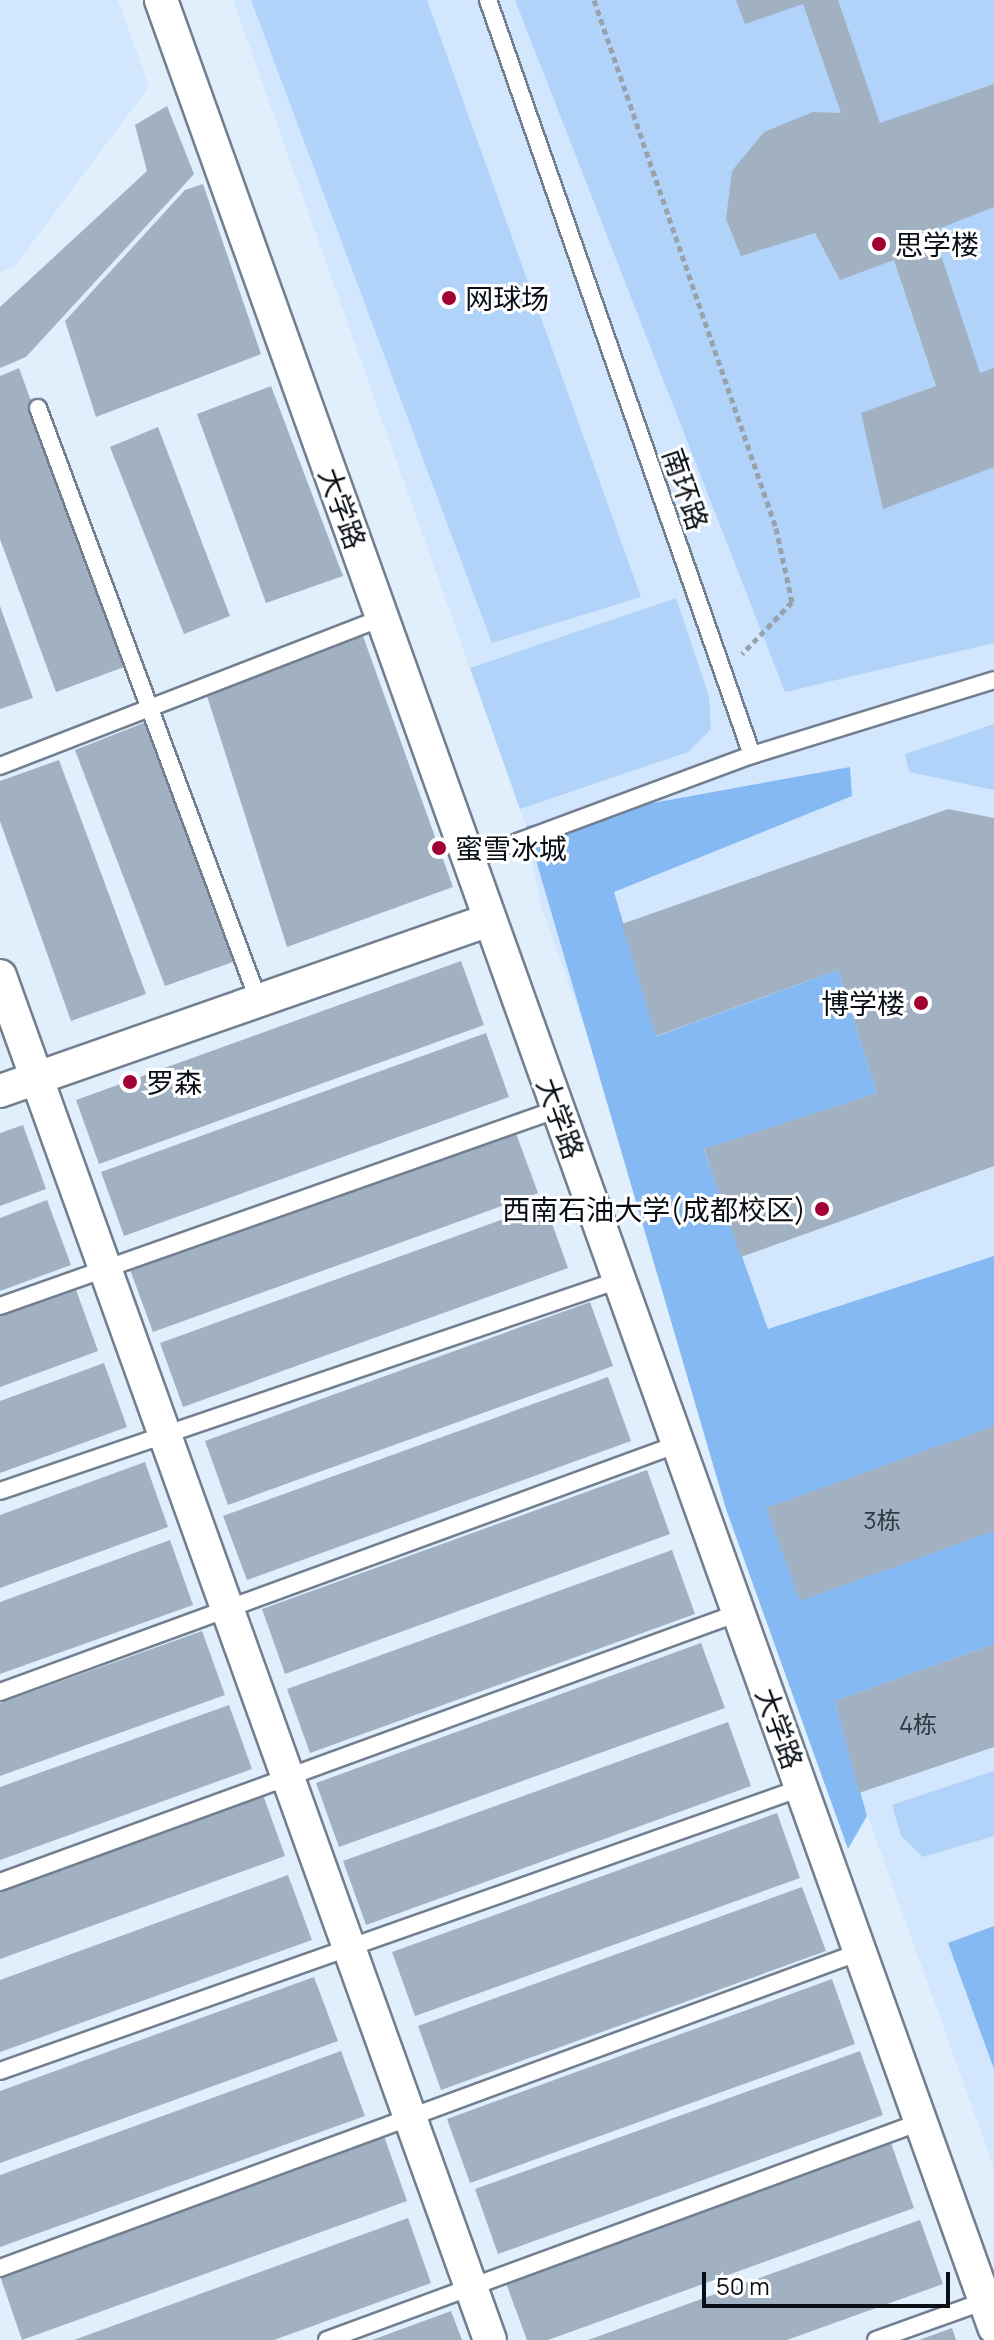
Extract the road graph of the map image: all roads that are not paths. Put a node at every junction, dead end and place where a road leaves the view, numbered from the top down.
1 (161, 0) edge
2 (488, 0) edge
3 (38, 408) dead end
4 (382, 618) junction
5 (994, 680) edge
6 (151, 707) junction
7 (752, 755) junction
8 (0, 766) edge
9 (469, 860) junction
10 (489, 920) junction
11 (0, 976) edge
12 (259, 1002) junction
13 (35, 1078) junction
14 (0, 1091) edge
15 (558, 1109) junction
16 (104, 1269) junction
17 (619, 1280) junction
18 (0, 1306) edge
19 (164, 1435) junction
20 (678, 1444) junction
21 (0, 1491) edge
22 (227, 1609) junction
23 (738, 1613) junction
24 (0, 1692) edge
25 (287, 1777) junction
26 (801, 1788) junction
27 (0, 1882) edge
28 (349, 1948) junction
29 (860, 1952) junction
30 (0, 2071) edge
31 (410, 2117) junction
32 (920, 2122) junction
33 (0, 2268) edge
34 (471, 2287) junction
35 (989, 2314) edge
36 (327, 2340) edge
37 (490, 2340) edge
38 (876, 2340) edge

1 - 4 street, 大学路
2 - 7 lane, 南环路
3 - 6 lane
4 - 6 lane
4 - 9 street, 大学路
5 - 7 lane
6 - 8 lane
6 - 12 lane
7 - 9 lane
9 - 10 street, 大学路
10 - 12 street
10 - 15 street, 大学路
11 - 13 street
12 - 13 street
13 - 14 street
13 - 16 street
15 - 16 lane
15 - 17 street, 大学路
16 - 18 lane
16 - 19 street
17 - 19 lane
17 - 20 street, 大学路
19 - 21 lane
19 - 22 street
20 - 22 lane
20 - 23 street, 大学路
22 - 24 lane
22 - 25 street
23 - 25 lane
23 - 26 street, 大学路
25 - 27 lane
25 - 28 street
26 - 28 lane
26 - 29 street, 大学路
28 - 30 lane
28 - 31 street
29 - 31 lane
29 - 32 street, 大学路
31 - 33 lane
31 - 34 street
32 - 34 lane
32 - 35 street, 大学路
34 - 36 lane
34 - 37 street
35 - 38 lane

